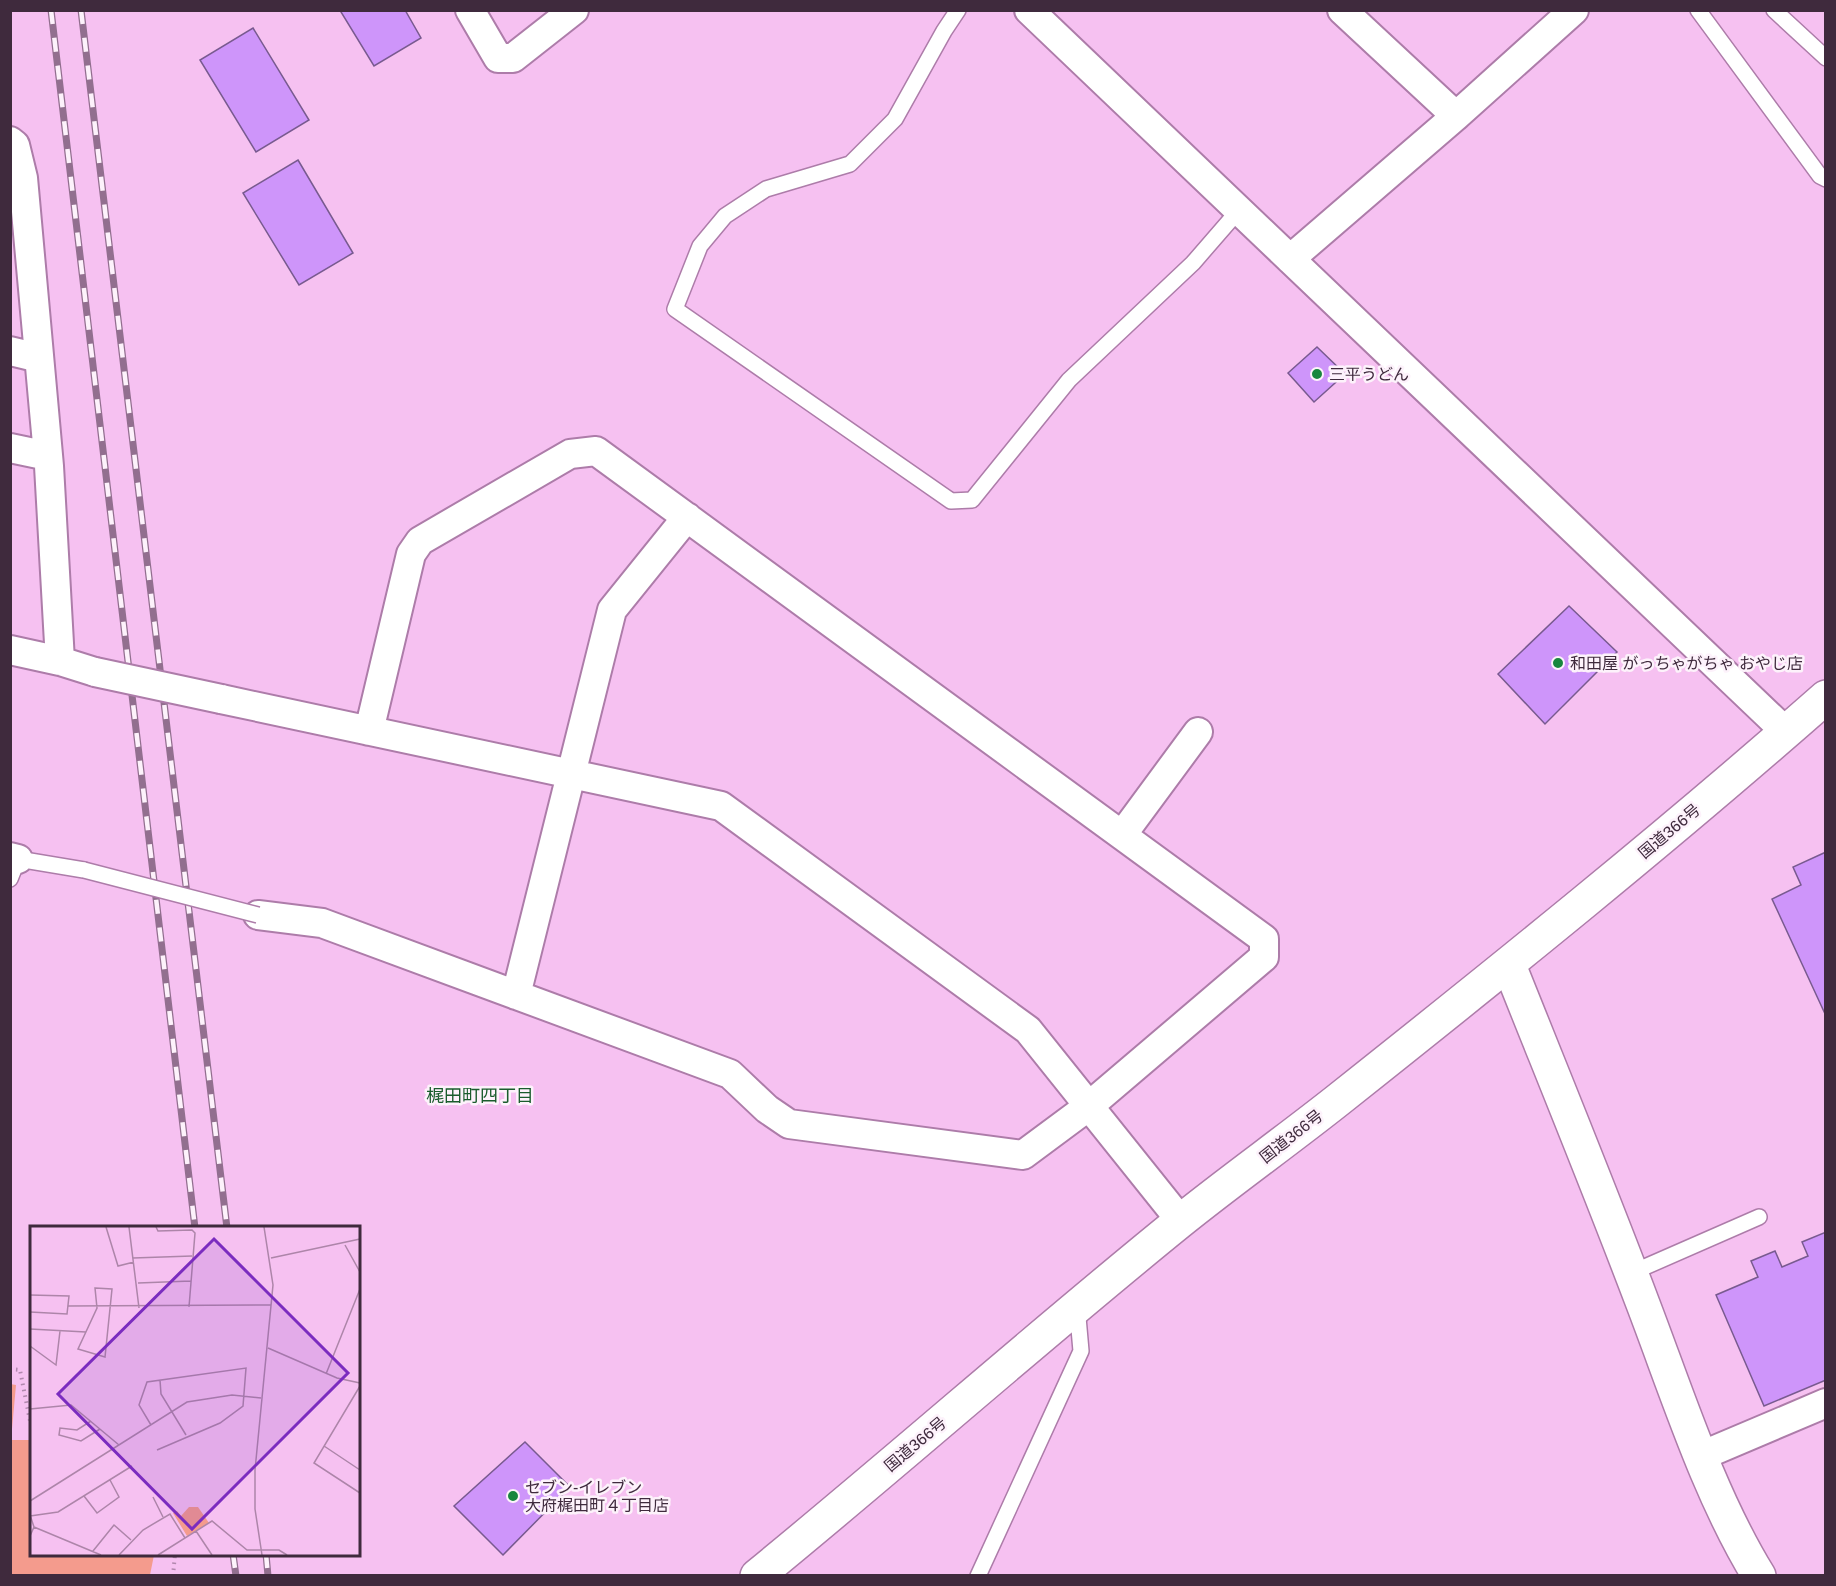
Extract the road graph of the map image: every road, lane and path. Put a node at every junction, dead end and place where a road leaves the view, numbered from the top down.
1 (470, 10) edge
2 (574, 10) edge
3 (957, 10) edge
4 (1029, 10) edge
5 (1342, 10) edge
6 (1574, 10) edge
7 (1698, 10) edge
8 (1774, 10) edge
9 (1826, 58) edge
10 (1456, 116) junction
11 (10, 141) edge
12 (1826, 179) edge
13 (1239, 210) junction
14 (1290, 259) junction
15 (10, 351) edge
16 (39, 358) junction
17 (10, 448) edge
18 (48, 456) junction
19 (687, 517) junction
20 (10, 650) edge
21 (60, 661) junction
22 (1826, 698) edge
23 (369, 730) junction
24 (1198, 732) dead end
25 (1786, 732) junction
26 (571, 774) junction
27 (1122, 835) junction
28 (13, 865) edge
29 (258, 915) joint
30 (1509, 965) junction
31 (516, 995) junction
32 (1089, 1106) junction
33 (1759, 1217) dead end
34 (1181, 1221) junction
35 (1631, 1273) junction
36 (1077, 1306) junction
37 (10, 1369) edge
38 (1826, 1403) edge
39 (30, 1421) edge
40 (1701, 1456) junction
41 (175, 1556) edge
42 (173, 1575) edge
43 (757, 1575) edge
44 (978, 1575) edge
45 (1759, 1575) edge

1 - 2 street
3 - 13 lane
4 - 13 street
5 - 10 street
6 - 10 street
7 - 12 lane
8 - 9 lane
10 - 14 street
11 - 16 street
13 - 14 street
14 - 25 street
15 - 16 street
16 - 18 street
17 - 18 street
18 - 21 street
19 - 23 street
19 - 26 street
19 - 27 street
20 - 21 street
21 - 23 street, bridge
22 - 25 main road, 国道366号
23 - 26 street
24 - 27 street
25 - 30 main road, 国道366号
26 - 31 street
26 - 32 street
27 - 32 street
28 - 29 lane, bridge
29 - 31 street
30 - 34 main road, 国道366号
30 - 35 main road
31 - 32 street
32 - 34 street
33 - 35 lane
34 - 36 main road, 国道366号
35 - 40 main road
36 - 43 main road, 国道366号
36 - 44 lane
37 - 39 path
38 - 40 street
40 - 45 main road
41 - 42 path

